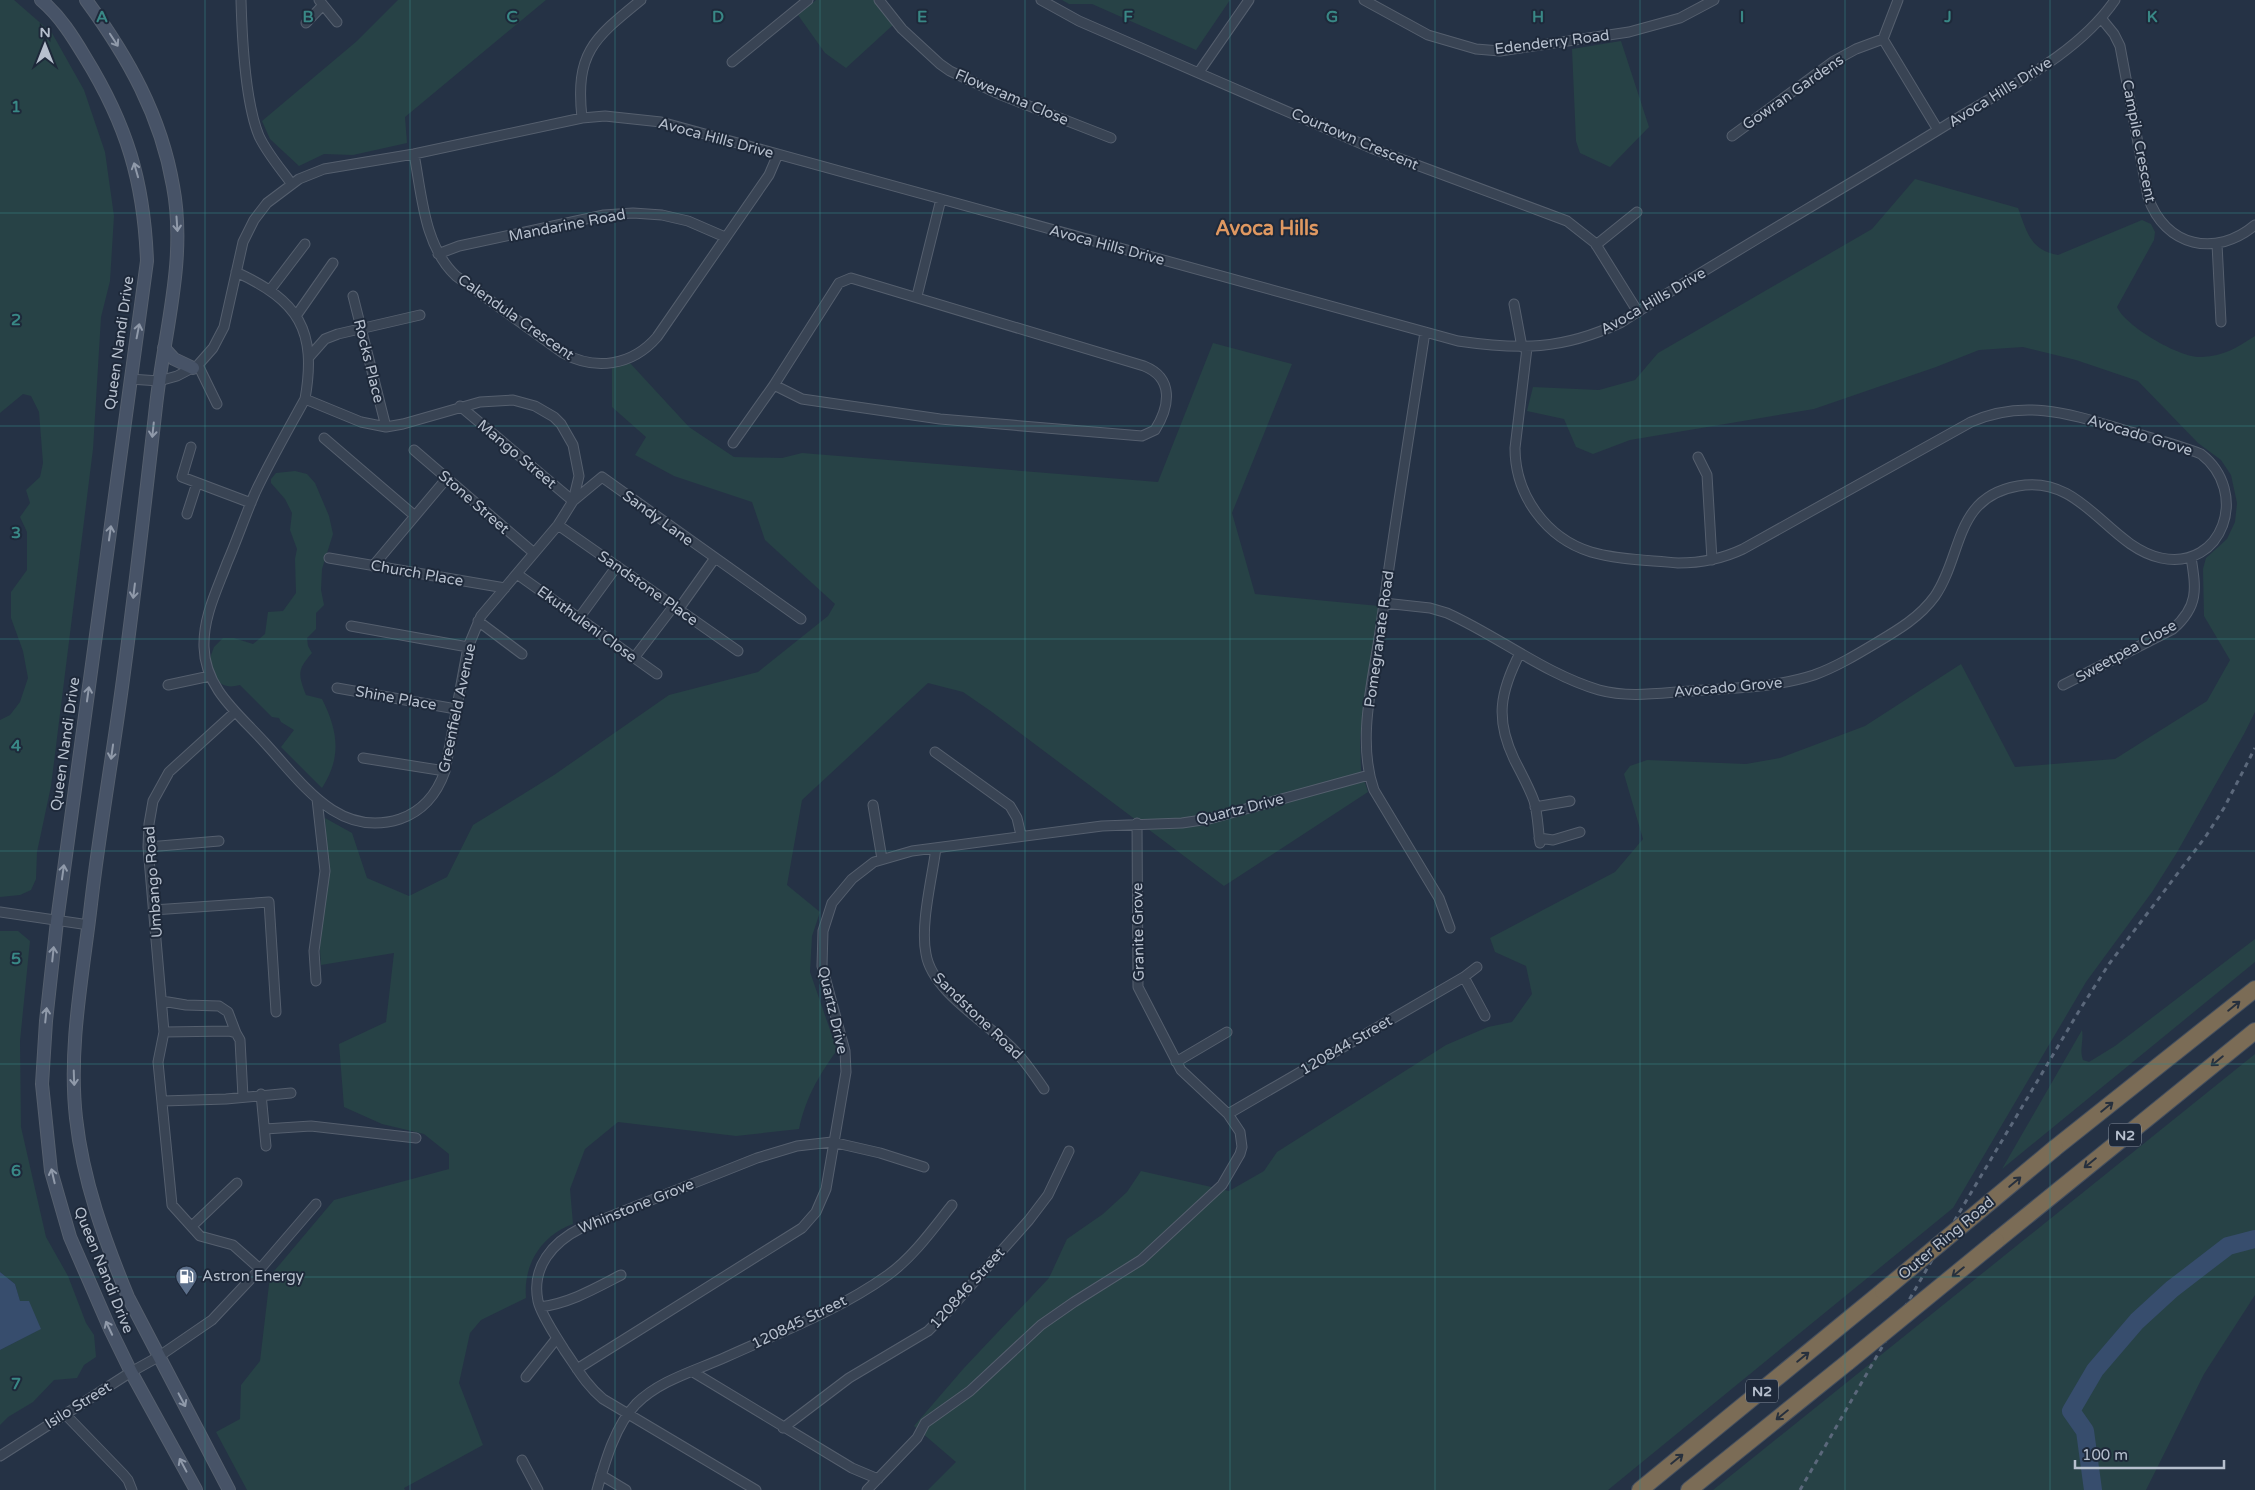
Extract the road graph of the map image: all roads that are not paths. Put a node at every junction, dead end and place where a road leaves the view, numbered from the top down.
1 (42, 0) edge
2 (86, 0) edge
3 (241, 0) edge
4 (641, 0) edge
5 (808, 0) edge
6 (879, 0) edge
7 (1041, 0) edge
8 (1248, 0) edge
9 (1364, 0) edge
10 (1714, 0) edge
11 (1898, 0) edge
12 (2115, 0) edge
13 (322, 3) edge
14 (2101, 18) junction
15 (337, 22) dead end
16 (306, 23) dead end
17 (1883, 39) junction
18 (732, 62) dead end
19 (1199, 72) junction
20 (582, 118) junction
21 (1938, 130) junction
22 (1732, 136) dead end
23 (1111, 138) dead end
24 (414, 154) junction
25 (778, 154) junction
26 (291, 183) junction
27 (941, 199) junction
28 (1638, 212) dead end
29 (2255, 225) edge
30 (725, 237) junction
31 (305, 244) dead end
32 (2216, 244) junction
33 (1596, 245) junction
34 (438, 254) junction
35 (333, 264) dead end
36 (236, 272) junction
37 (270, 290) junction
38 (353, 296) dead end
39 (917, 296) junction
40 (1514, 304) dead end
41 (1638, 312) junction
42 (420, 315) dead end
43 (296, 316) junction
44 (2221, 322) dead end
45 (361, 330) junction
46 (1425, 332) junction
47 (1524, 347) junction
48 (164, 348) junction
49 (310, 356) junction
50 (195, 367) junction
51 (130, 379) junction
52 (159, 381) junction
53 (774, 385) junction
54 (305, 399) junction
55 (217, 404) dead end
56 (460, 406) junction
57 (386, 427) junction
58 (324, 438) dead end
59 (733, 443) dead end
60 (191, 447) dead end
61 (414, 450) dead end
62 (1698, 457) dead end
63 (446, 478) junction
64 (197, 483) junction
65 (573, 501) junction
66 (251, 503) junction
67 (187, 514) dead end
68 (415, 516) junction
69 (558, 525) junction
70 (534, 554) junction
71 (2190, 557) junction
72 (329, 558) dead end
73 (715, 558) junction
74 (1712, 560) junction
75 (373, 566) junction
76 (617, 566) junction
77 (518, 574) junction
78 (505, 588) junction
79 (1384, 602) junction
80 (675, 608) junction
81 (579, 618) junction
82 (801, 619) dead end
83 (478, 621) junction
84 (351, 626) dead end
85 (468, 647) junction
86 (738, 651) dead end
87 (1520, 653) junction
88 (522, 654) dead end
89 (634, 658) junction
90 (657, 674) dead end
91 (210, 676) junction
92 (168, 685) dead end
93 (2063, 685) dead end
94 (337, 688) dead end
95 (456, 708) junction
96 (234, 712) junction
97 (934, 752) dead end
98 (363, 758) dead end
99 (445, 771) junction
100 (1369, 775) junction
101 (317, 799) junction
102 (1570, 801) dead end
103 (873, 805) dead end
104 (1536, 808) junction
105 (1137, 824) junction
106 (1580, 832) dead end
107 (1021, 835) junction
108 (219, 841) dead end
109 (148, 847) junction
110 (936, 848) junction
111 (882, 860) junction
112 (153, 910) junction
113 (0, 912) edge
114 (57, 920) junction
115 (89, 925) junction
116 (1450, 928) dead end
117 (1477, 968) dead end
118 (1464, 977) junction
119 (316, 981) dead end
120 (2255, 989) edge
121 (162, 1001) junction
122 (276, 1012) dead end
123 (1485, 1016) dead end
124 (2255, 1031) edge
125 (164, 1032) junction
126 (1227, 1032) dead end
127 (236, 1034) junction
128 (1176, 1062) junction
129 (1044, 1089) dead end
130 (291, 1093) dead end
131 (261, 1094) junction
132 (243, 1097) junction
133 (164, 1101) junction
134 (1228, 1114) junction
135 (265, 1129) junction
136 (416, 1138) dead end
137 (832, 1142) junction
138 (266, 1146) dead end
139 (1069, 1150) dead end
140 (924, 1168) dead end
141 (237, 1183) dead end
142 (316, 1204) dead end
143 (952, 1205) dead end
144 (192, 1226) junction
145 (260, 1269) junction
146 (621, 1275) dead end
147 (540, 1307) junction
148 (557, 1338) junction
149 (158, 1357) junction
150 (577, 1369) junction
151 (131, 1372) junction
152 (692, 1372) junction
153 (526, 1376) dead end
154 (65, 1414) junction
155 (628, 1414) junction
156 (783, 1428) junction
157 (0, 1456) edge
158 (522, 1460) dead end
159 (601, 1475) junction
160 (878, 1479) junction
161 (751, 1489) edge
162 (132, 1490) edge
163 (196, 1490) edge
164 (229, 1490) edge
165 (538, 1490) edge
166 (597, 1490) edge
167 (626, 1490) edge
168 (867, 1490) edge
169 (1640, 1490) edge
170 (1689, 1490) edge

51 -> 1 main road, Queen Nandi Drive
2 -> 48 main road, Queen Nandi Drive
3 - 26 street
4 - 20 street
5 - 18 street
6 - 23 street, Flowerama Close
7 - 19 street, Courtown Crescent
8 - 19 street
9 - 10 street, Edenderry Road
11 - 17 street
12 - 14 street, Avoca Hills Drive
13 - 15 street
13 - 16 street
14 - 21 street, Avoca Hills Drive
14 - 32 street, Campile Crescent
17 - 21 street
17 - 22 street, Gowran Gardens
19 - 33 street, Courtown Crescent
20 - 24 street, Avoca Hills Drive
20 - 25 street, Avoca Hills Drive
21 - 41 street, Avoca Hills Drive
24 - 26 street, Avoca Hills Drive
24 - 34 street, Calendula Crescent
25 - 27 street, Avoca Hills Drive
25 - 30 street, Calendula Crescent
26 - 36 street, Avoca Hills Drive
27 - 39 street
27 - 46 street, Avoca Hills Drive
28 - 33 street
29 - 32 street, Campile Crescent
30 - 34 street, Mandarine Road
30 - 34 street, Calendula Crescent
31 - 37 street
32 - 44 street
33 - 41 street, Courtown Crescent
35 - 43 street
36 - 37 street, Greenfield Avenue
36 - 50 street, Avoca Hills Drive
37 - 43 street, Greenfield Avenue
38 - 45 street, Rocks Place
39 - 53 street
39 - 53 street
40 - 47 street, Avocado Grove
41 - 47 street, Avoca Hills Drive
42 - 45 street
43 - 49 street, Greenfield Avenue
45 - 49 street
45 - 57 street, Rocks Place
46 - 47 street, Avoca Hills Drive
46 - 79 street, Pomegranate Road
47 - 74 street, Avocado Grove
48 - 50 main road
48 - 52 main road, Queen Nandi Drive
49 - 54 street, Greenfield Avenue
50 - 52 street, Avoca Hills Drive
50 - 55 street
51 - 52 street, Avoca Hills Drive
114 -> 51 main road, Queen Nandi Drive
52 -> 115 main road, Queen Nandi Drive
53 - 59 street
54 - 57 street, Greenfield Avenue
54 - 66 street, Greenfield Avenue
56 - 57 street, Greenfield Avenue
56 - 65 street, Mango Street
56 - 65 street, Greenfield Avenue
58 - 68 street
60 - 64 street
61 - 63 street, Stone Street
62 - 74 street
63 - 68 street
63 - 70 street, Stone Street
64 - 66 street
64 - 67 street
65 - 69 street, Greenfield Avenue
65 - 73 street, Sandy Lane
66 - 91 street, Greenfield Avenue
68 - 75 street
69 - 70 street, Greenfield Avenue
69 - 76 street, Sandstone Place
70 - 77 street, Greenfield Avenue
71 - 74 street, Avocado Grove
71 - 87 street, Avocado Grove
71 - 93 street, Sweetpea Close
72 - 75 street, Church Place
73 - 80 street
73 - 82 street, Sandy Lane
75 - 78 street, Church Place
76 - 80 street, Sandstone Place
76 - 81 street
77 - 78 street, Greenfield Avenue
77 - 81 street, Ekuthuleni Close
78 - 83 street, Greenfield Avenue
79 - 87 street, Avocado Grove
79 - 100 street, Pomegranate Road
80 - 86 street, Sandstone Place
80 - 89 street
81 - 89 street, Ekuthuleni Close
83 - 85 street, Greenfield Avenue
83 - 88 street
84 - 85 street
85 - 95 street, Greenfield Avenue
87 - 104 street
89 - 90 street, Ekuthuleni Close
91 - 92 street
91 - 96 street, Greenfield Avenue
94 - 95 street, Shine Place
95 - 99 street, Greenfield Avenue
96 - 101 street, Greenfield Avenue
96 - 109 street, Umbango Road
97 - 107 street
98 - 99 street
99 - 101 street, Greenfield Avenue
100 - 105 street, Quartz Drive
100 - 116 street, Pomegranate Road
101 - 119 street
102 - 104 street
103 - 111 street
104 - 106 street
105 - 107 street, Quartz Drive
105 - 128 street, Granite Grove
107 - 110 street, Quartz Drive
108 - 109 street
109 - 112 street, Umbango Road
110 - 111 street, Quartz Drive
110 - 129 street, Sandstone Road
111 - 137 street, Quartz Drive
112 - 121 street, Umbango Road
112 - 122 street
113 - 114 street
114 - 115 street
151 -> 114 main road, Queen Nandi Drive
115 -> 149 main road, Queen Nandi Drive
117 - 118 street, 120844 Street
118 - 123 street
118 - 134 street, 120844 Street
169 -> 120 highway, Outer Ring Road / N2, bridge
121 - 125 street, Umbango Road
121 - 127 street
124 -> 170 highway, N2, bridge
125 - 127 street
125 - 133 street, Umbango Road
126 - 128 street
127 - 132 street
128 - 134 street, Granite Grove
130 - 131 street
131 - 132 street
131 - 135 street
132 - 133 street
133 - 144 street, Umbango Road
134 - 160 street, Granite Grove
135 - 136 street
135 - 138 street
137 - 140 street, Whinstone Grove
137 - 147 street, Whinstone Grove
137 - 150 street, Quartz Drive
139 - 156 street, 120846 Street
141 - 144 street
142 - 145 street, Isilo Street
143 - 152 street, 120845 Street
144 - 145 street, Umbango Road
145 - 149 street, Isilo Street
146 - 147 street
147 - 148 street, Whinstone Grove
148 - 150 street, Whinstone Grove
148 - 153 street
149 - 151 street, Isilo Street
149 -> 164 main road, Queen Nandi Drive
150 - 155 street, Whinstone Grove
151 - 154 street, Isilo Street
163 -> 151 main road, Queen Nandi Drive
152 - 155 street, 120845 Street
152 - 156 street
154 - 157 street, Isilo Street
154 - 162 street
155 - 159 street
155 - 161 street, Whinstone Grove
156 - 160 street
158 - 165 street
159 - 166 street
159 - 167 street
160 - 168 street

